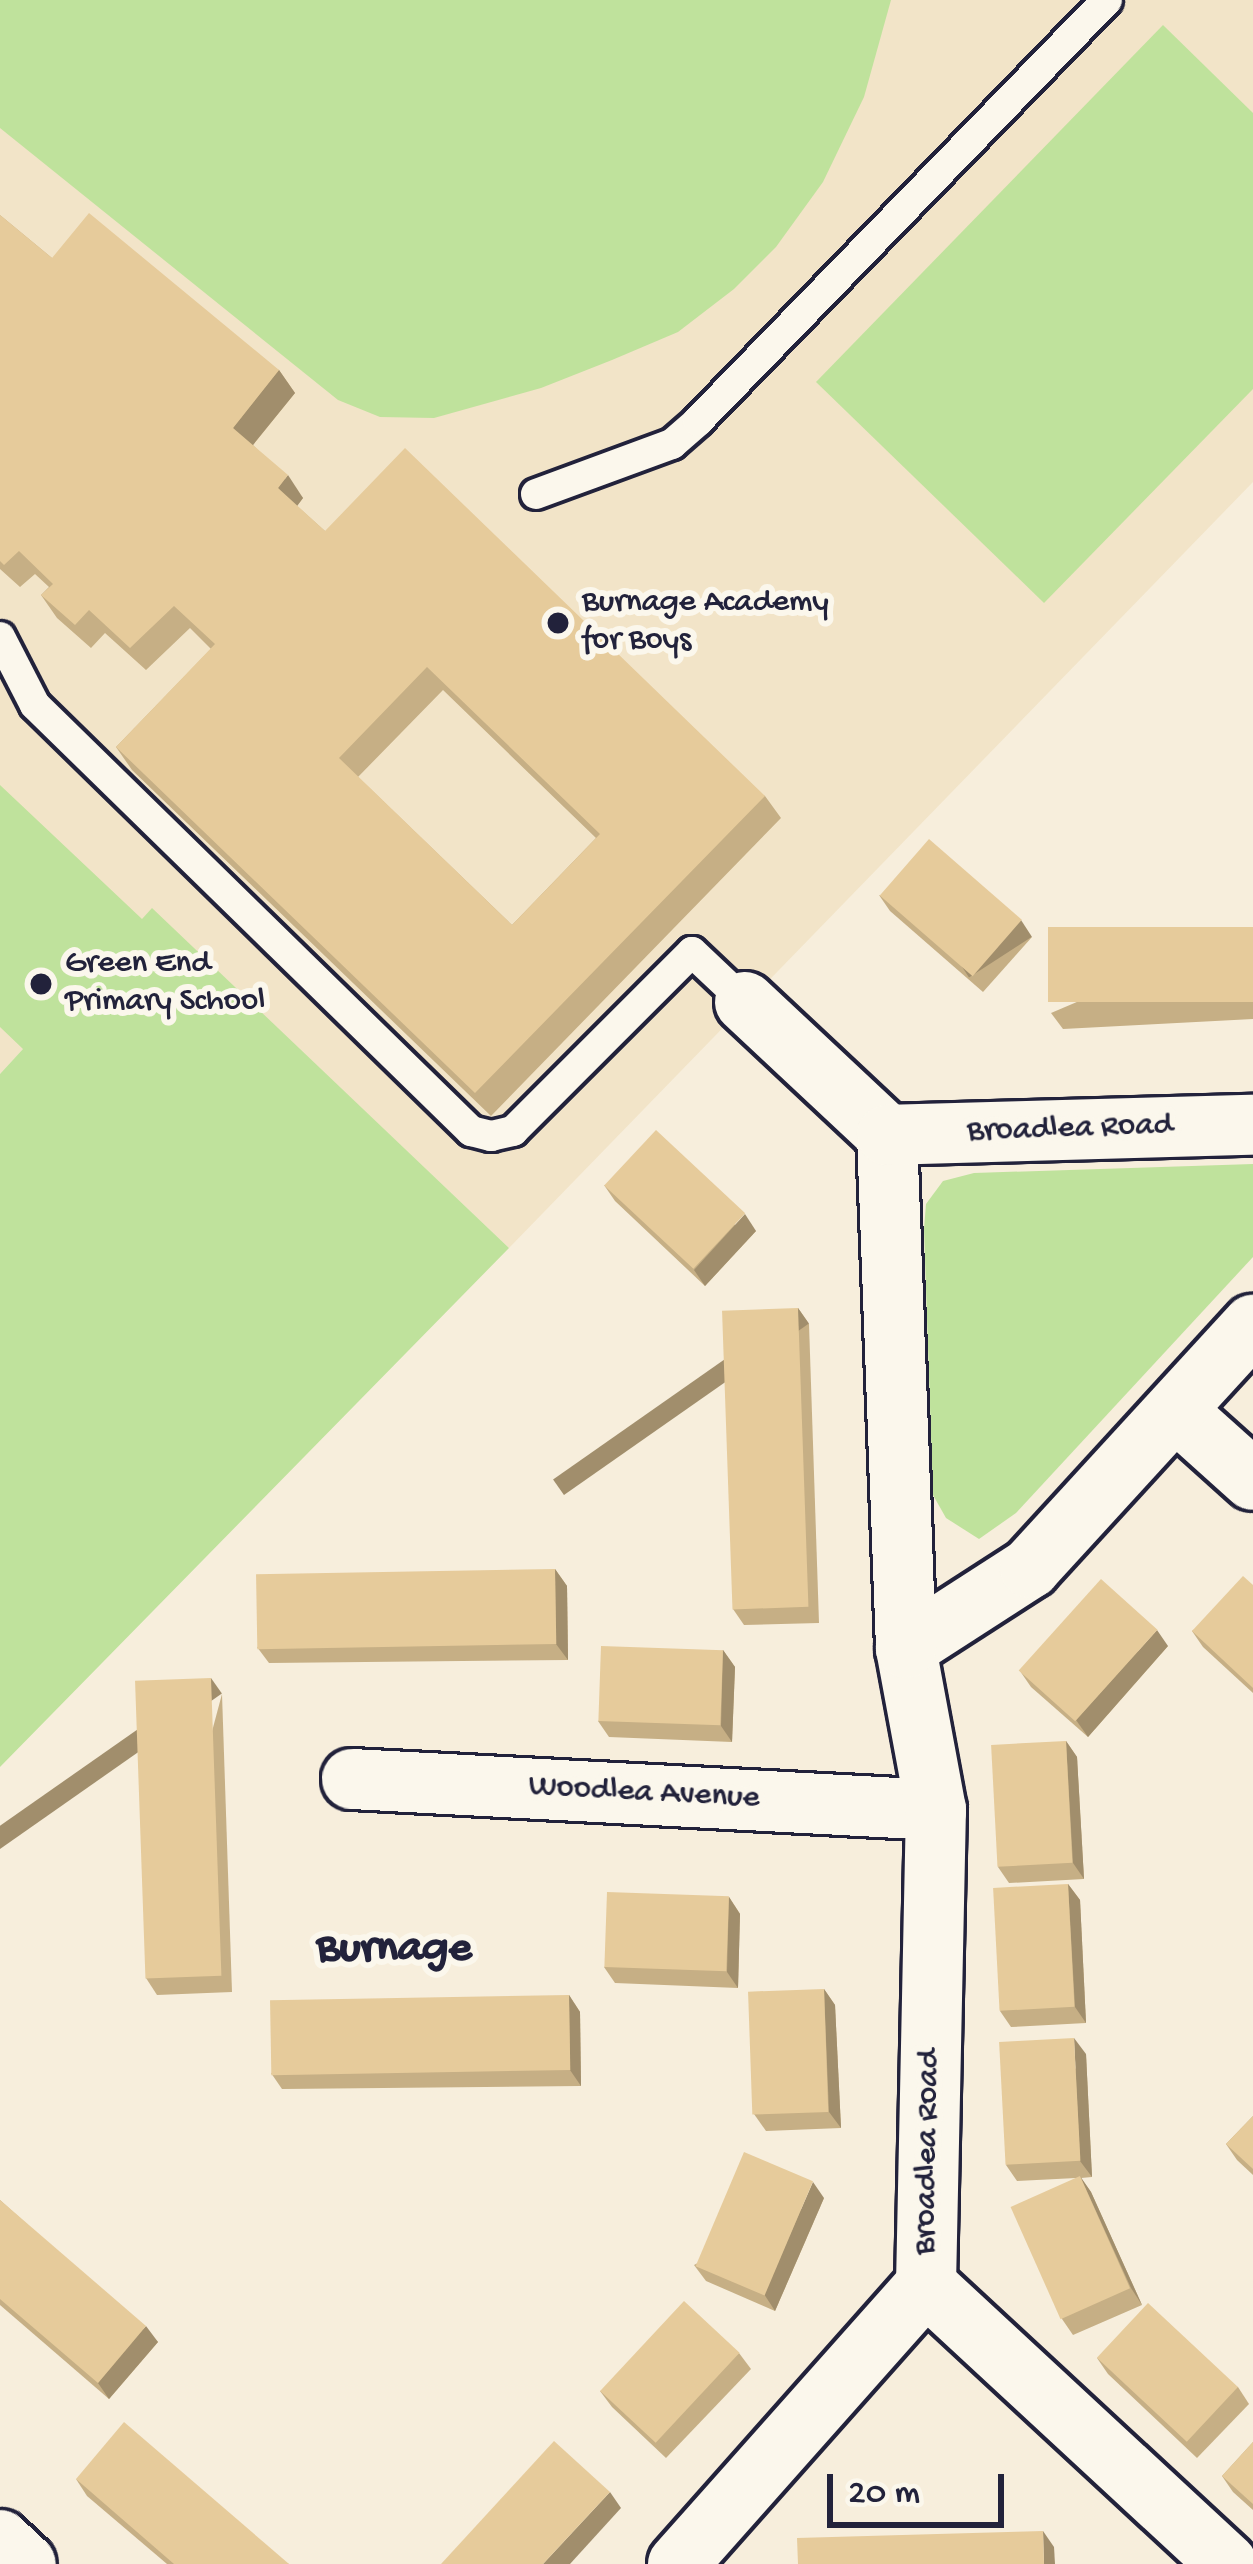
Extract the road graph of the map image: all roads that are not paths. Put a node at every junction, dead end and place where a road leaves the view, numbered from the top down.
1 (1107, 0) edge
2 (536, 494) dead end
3 (0, 637) edge
4 (745, 1002) joint
5 (1253, 1124) edge
6 (887, 1136) junction
7 (1253, 1325) edge
8 (1176, 1412) junction
9 (1253, 1480) edge
10 (906, 1648) junction
11 (352, 1779) dead end
12 (936, 1810) junction
13 (926, 2285) junction
14 (0, 2540) edge
15 (26, 2564) edge
16 (678, 2564) edge
17 (1227, 2564) edge

1 - 2 lane
3 - 4 lane
4 - 6 street
5 - 6 street, Broadlea Road
6 - 10 street, Broadlea Road
7 - 8 street
8 - 9 street
8 - 10 street
10 - 12 street, Broadlea Road
11 - 12 street, Woodlea Avenue
12 - 13 street, Broadlea Road
13 - 16 street, Broadlea Road
13 - 17 street
14 - 15 street

